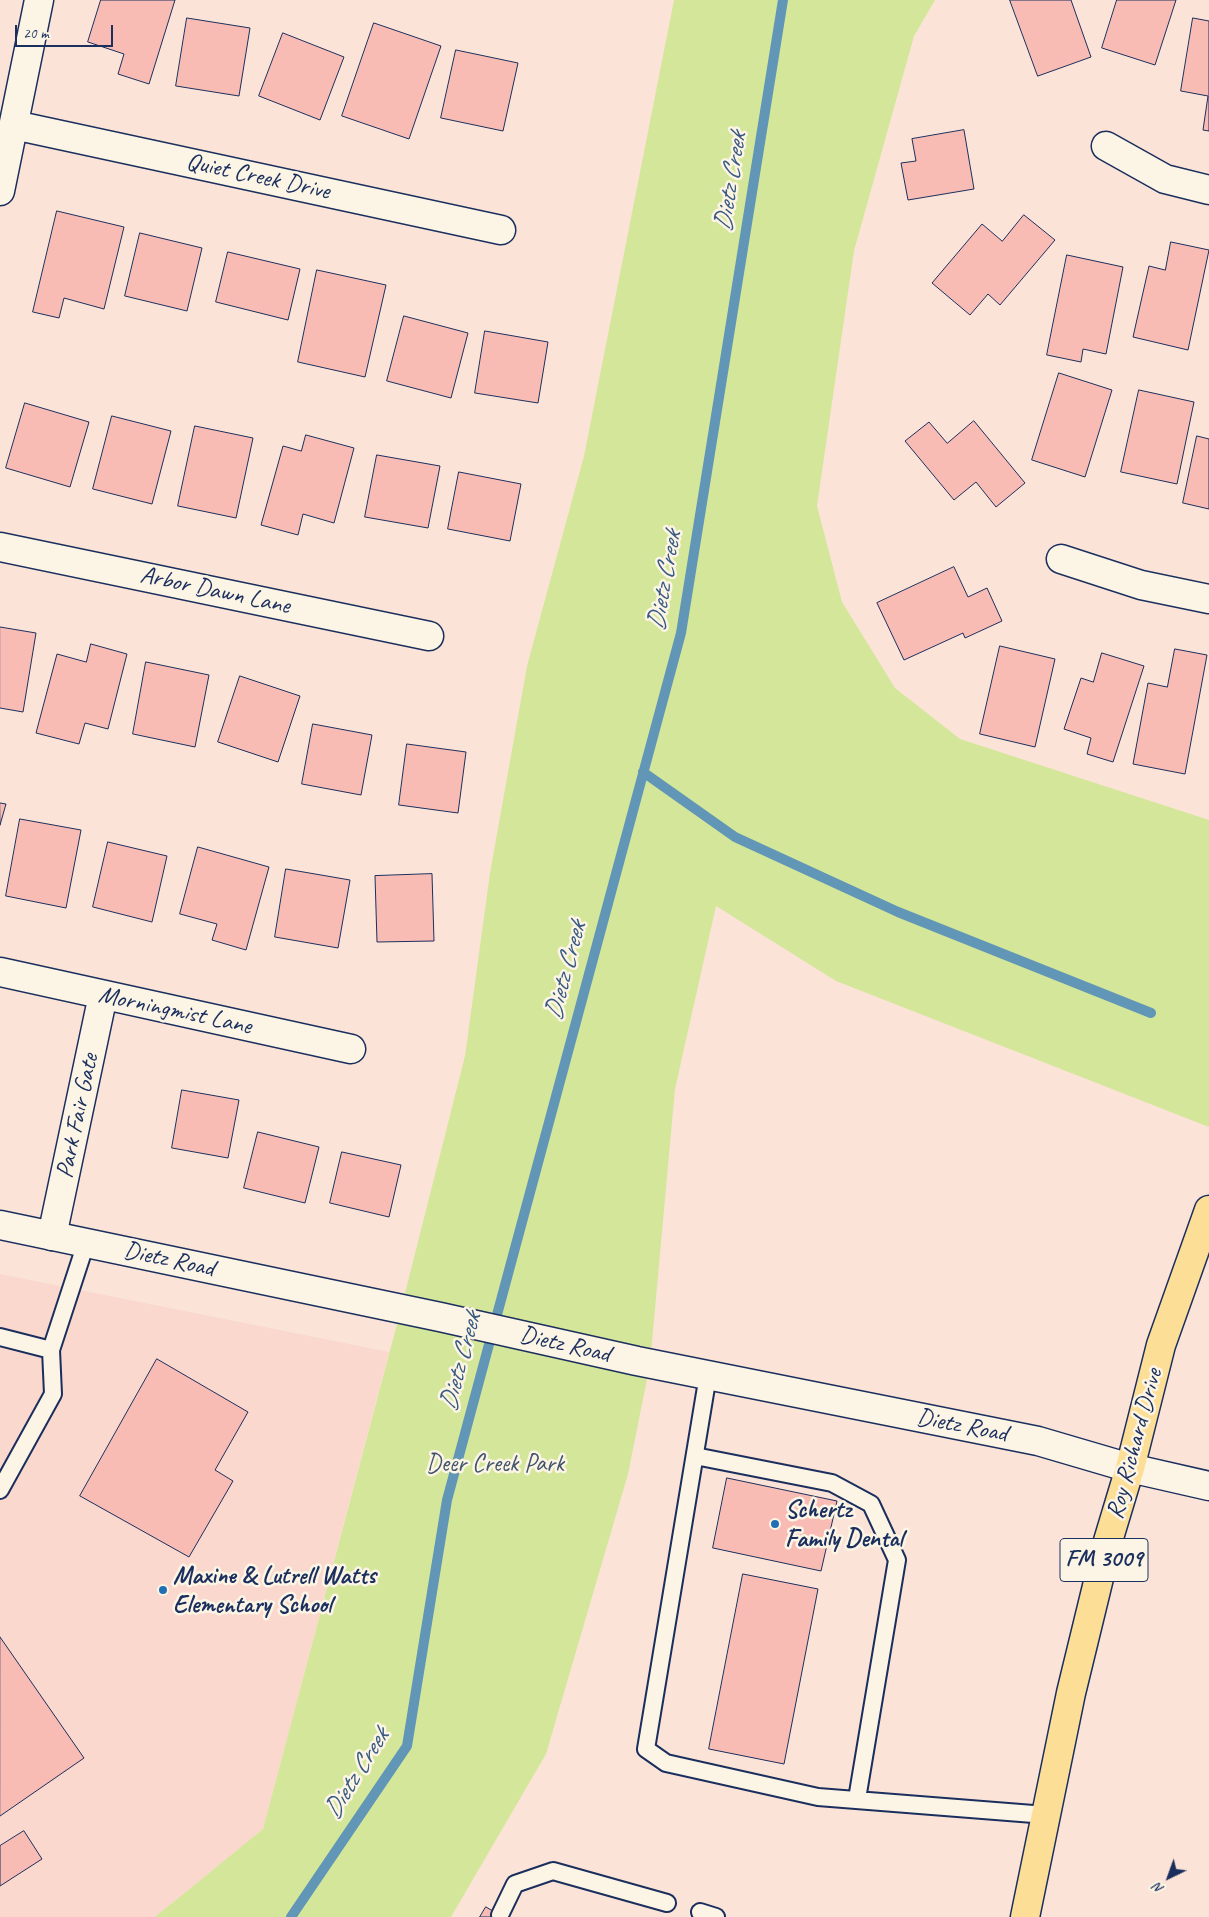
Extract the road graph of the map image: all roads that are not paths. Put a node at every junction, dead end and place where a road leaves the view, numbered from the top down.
1 (39, 0) edge
2 (14, 124) junction
3 (1106, 146) dead end
4 (1209, 190) edge
5 (0, 191) edge
6 (501, 230) dead end
7 (0, 547) edge
8 (1061, 558) dead end
9 (1209, 599) edge
10 (429, 636) dead end
11 (0, 972) edge
12 (103, 995) junction
13 (351, 1049) dead end
14 (1209, 1210) edge
15 (0, 1225) edge
16 (52, 1236) junction
17 (86, 1243) junction
18 (0, 1337) edge
19 (51, 1350) junction
20 (708, 1375) junction
21 (695, 1456) junction
22 (1130, 1468) junction
23 (1209, 1486) edge
24 (0, 1490) edge
25 (857, 1799) junction
26 (1046, 1815) junction
27 (667, 1902) dead end
28 (700, 1912) dead end
29 (500, 1915) dead end
30 (716, 1917) edge
31 (1025, 1917) edge

1 - 2 street
2 - 5 street
2 - 6 street, Quiet Creek Drive
3 - 4 street
7 - 10 street, Arbor Dawn Lane
8 - 9 street
11 - 12 street, Morningmist Lane
12 - 13 street, Morningmist Lane
12 - 16 street, Park Fair Gate
14 - 22 main road, Roy Richard Drive / FM 3009
15 - 16 street, Dietz Road
16 - 17 street, Dietz Road
17 - 19 lane
17 - 20 street, Dietz Road
18 - 19 lane
19 - 24 lane
20 - 21 lane
20 - 22 street, Dietz Road
21 - 25 lane
21 - 25 lane
22 - 23 street, Dietz Road
22 - 26 main road, Roy Richard Drive / FM 3009
25 - 26 lane
26 - 31 main road, Roy Richard Drive / FM 3009
27 - 29 lane
28 - 30 lane

